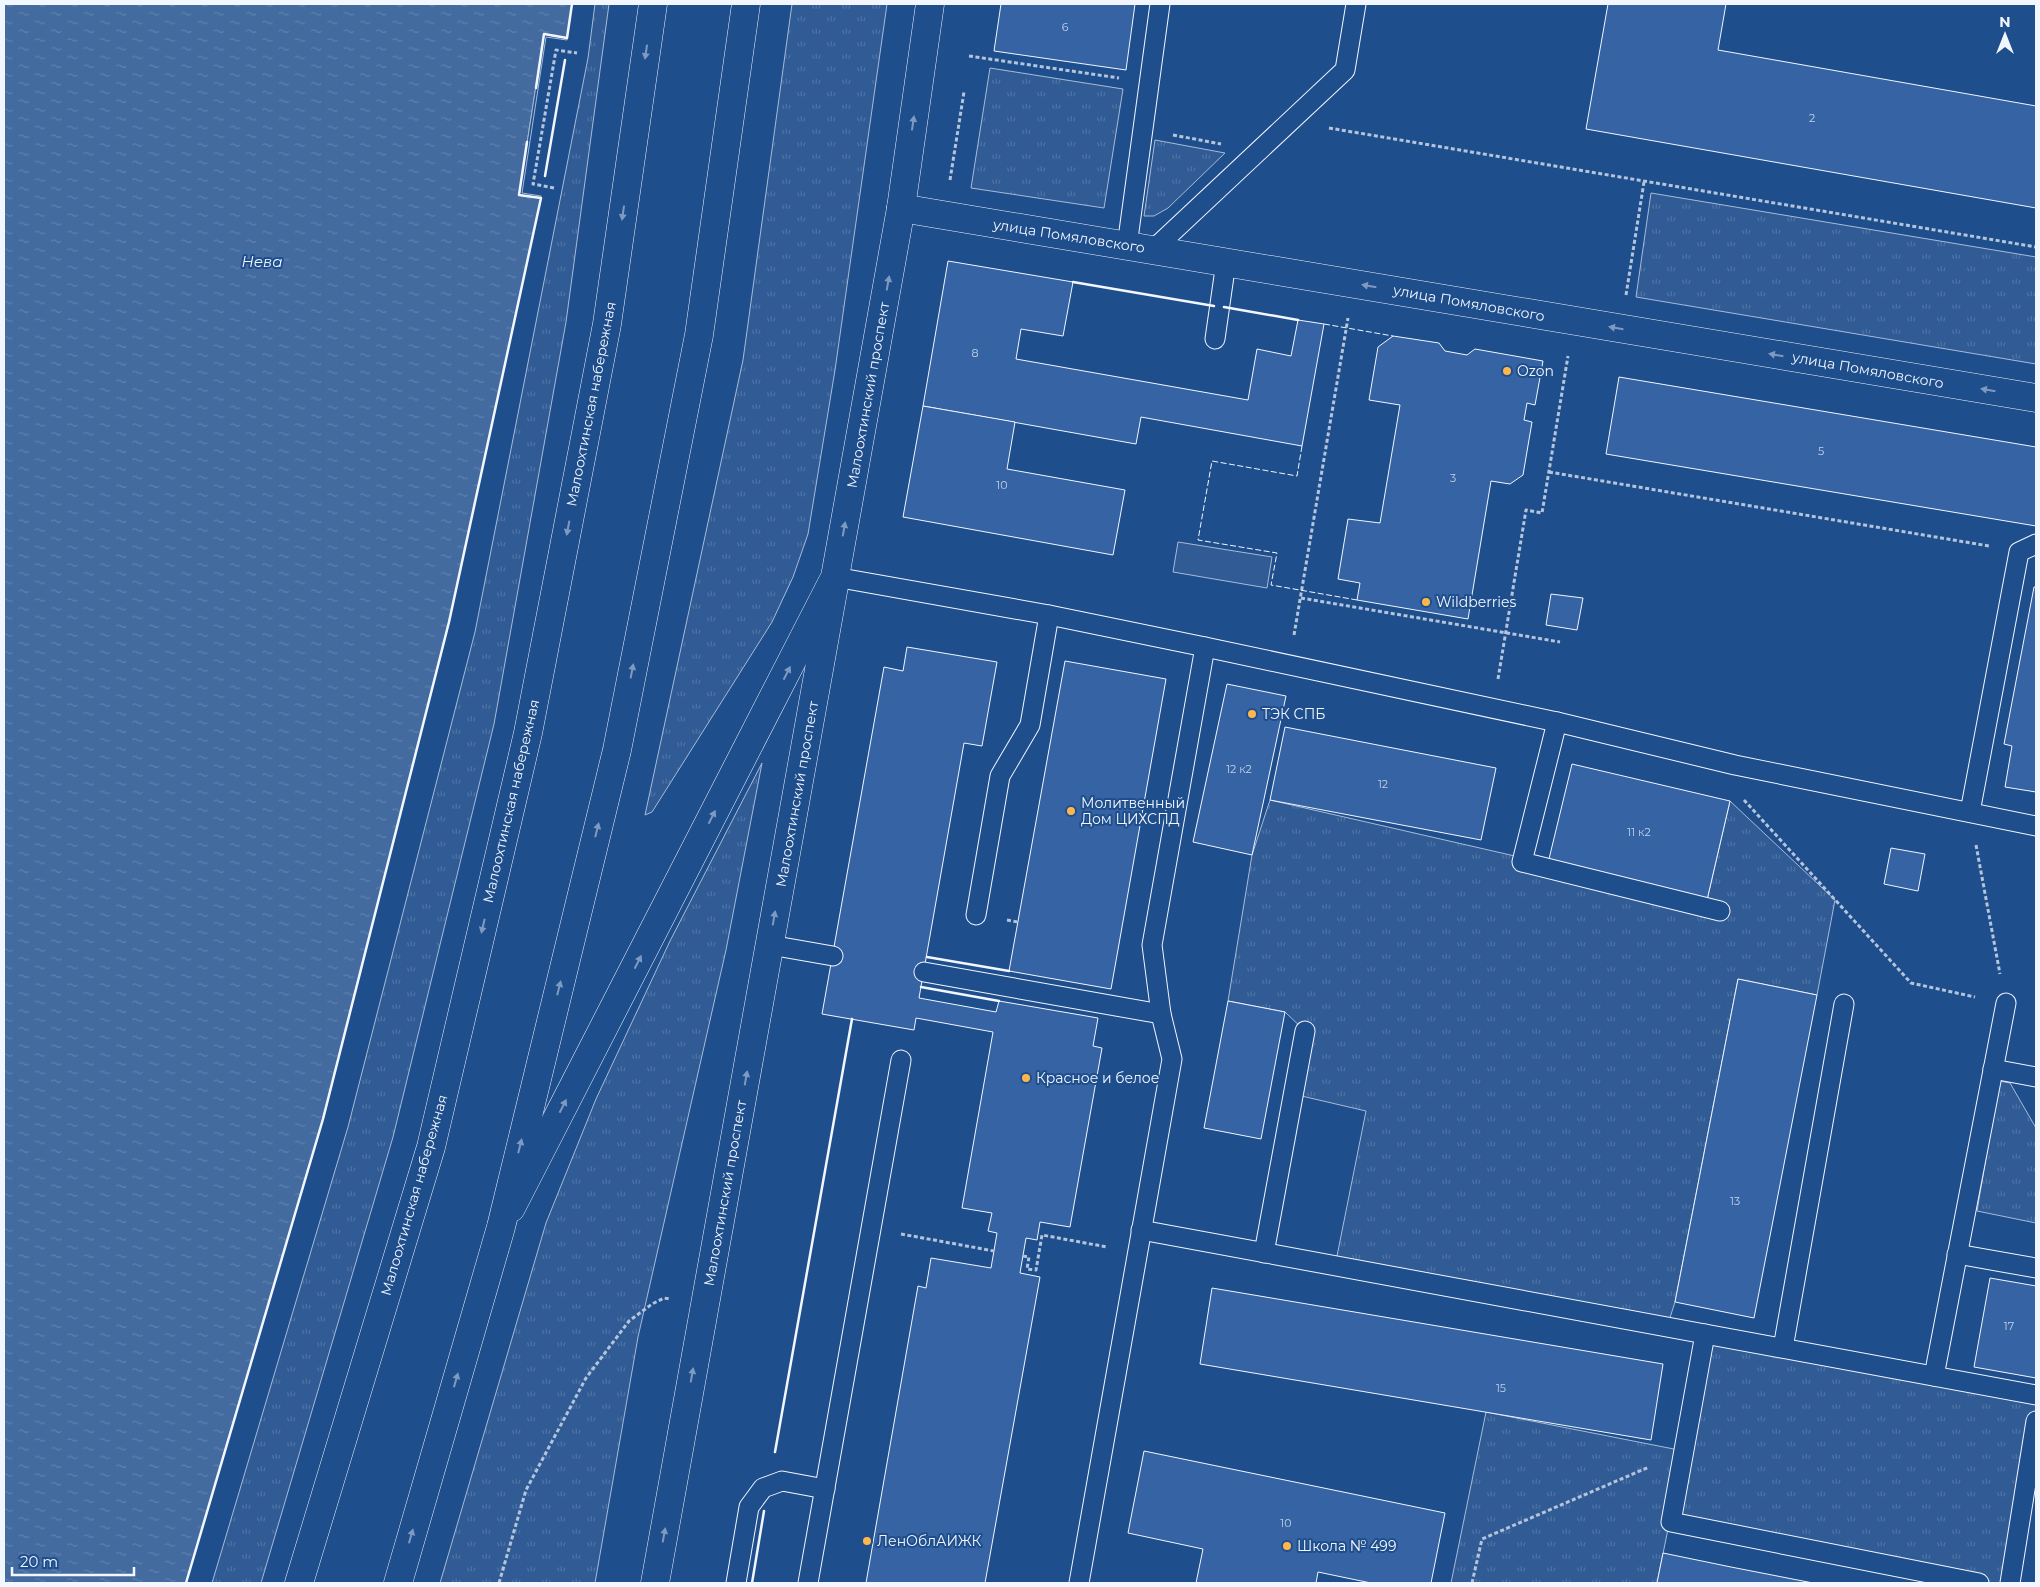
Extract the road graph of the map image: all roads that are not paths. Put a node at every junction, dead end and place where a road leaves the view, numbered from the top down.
1 (653, 4) edge
2 (746, 4) edge
3 (930, 4) edge
4 (1160, 4) edge
5 (1356, 4) edge
6 (901, 208) junction
7 (1140, 248) junction
8 (1226, 262) junction
9 (1215, 338) dead end
10 (2036, 398) edge
11 (2036, 544) edge
12 (835, 577) junction
13 (1050, 615) junction
14 (1205, 648) junction
15 (1557, 722) junction
16 (1970, 812) junction
17 (2036, 826) edge
18 (1720, 911) dead end
19 (976, 915) dead end
20 (770, 945) junction
21 (832, 956) dead end
22 (924, 972) dead end
23 (2006, 1003) road end
24 (1844, 1004) dead end
25 (1161, 1014) junction
26 (1305, 1031) dead end
27 (901, 1060) dead end
28 (1993, 1069) junction
29 (2036, 1077) edge
30 (501, 1227) junction
31 (1141, 1230) junction
32 (1264, 1253) junction
33 (1957, 1254) junction
34 (2036, 1268) edge
35 (1705, 1334) junction
36 (1783, 1348) junction
37 (1934, 1376) junction
38 (2036, 1395) edge
39 (2036, 1421) edge
40 (825, 1489) junction
41 (298, 1583) edge
42 (398, 1583) edge
43 (655, 1583) edge
44 (736, 1583) edge
45 (808, 1583) edge
46 (1079, 1583) edge
47 (1979, 1583) edge
48 (2010, 1583) edge

1 -> 41 main road, Малоохтинская набережная
30 -> 2 main road
6 -> 3 main road, Малоохтинский проспект
4 - 7 lane
5 - 7 lane
6 - 7 main road, улица Помяловского
12 -> 6 main road, Малоохтинский проспект
7 - 8 main road, улица Помяловского
8 - 9 lane
10 -> 8 main road, улица Помяловского
11 - 16 lane
12 - 13 lane
20 -> 12 main road, Малоохтинский проспект
30 -> 12 main road
13 - 14 lane
13 - 19 lane
14 - 15 lane
14 - 25 lane
15 - 16 lane
15 - 18 lane
16 - 17 lane
20 - 21 lane
43 -> 20 main road, Малоохтинский проспект
22 - 25 lane
23 - 28 lane
24 - 36 lane
25 - 31 lane
26 - 32 lane
27 - 40 lane
28 - 29 lane
28 - 33 lane
42 -> 30 main road
31 - 32 lane
31 - 46 lane
32 - 35 lane
33 - 34 lane
33 - 37 lane
35 - 36 lane
35 - 47 lane
36 - 37 lane
37 - 38 lane
39 - 48 lane
40 - 44 lane
40 - 45 lane

